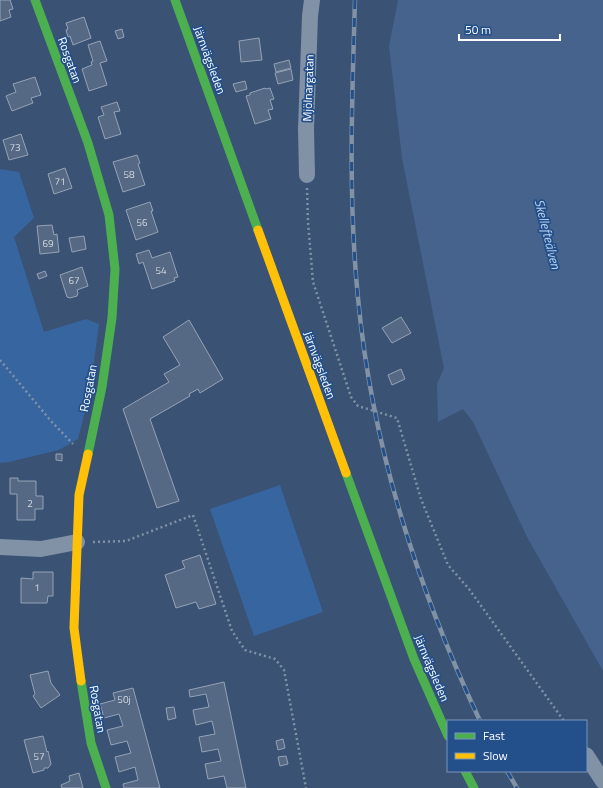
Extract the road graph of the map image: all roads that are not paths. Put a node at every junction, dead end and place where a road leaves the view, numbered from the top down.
1 (35, 0) edge
2 (175, 0) edge
3 (312, 0) edge
4 (307, 175) road end
5 (77, 542) junction
6 (0, 547) edge
7 (447, 734) edge
8 (587, 757) edge
9 (466, 772) edge
10 (603, 781) edge
11 (106, 788) edge
12 (474, 788) edge

1 - 5 street, Rosgatan
2 - 7 street, Järnvägsleden
3 - 4 street, Mjölnargatan
5 - 6 street
5 - 11 street, Rosgatan
8 - 10 street
9 - 12 street

